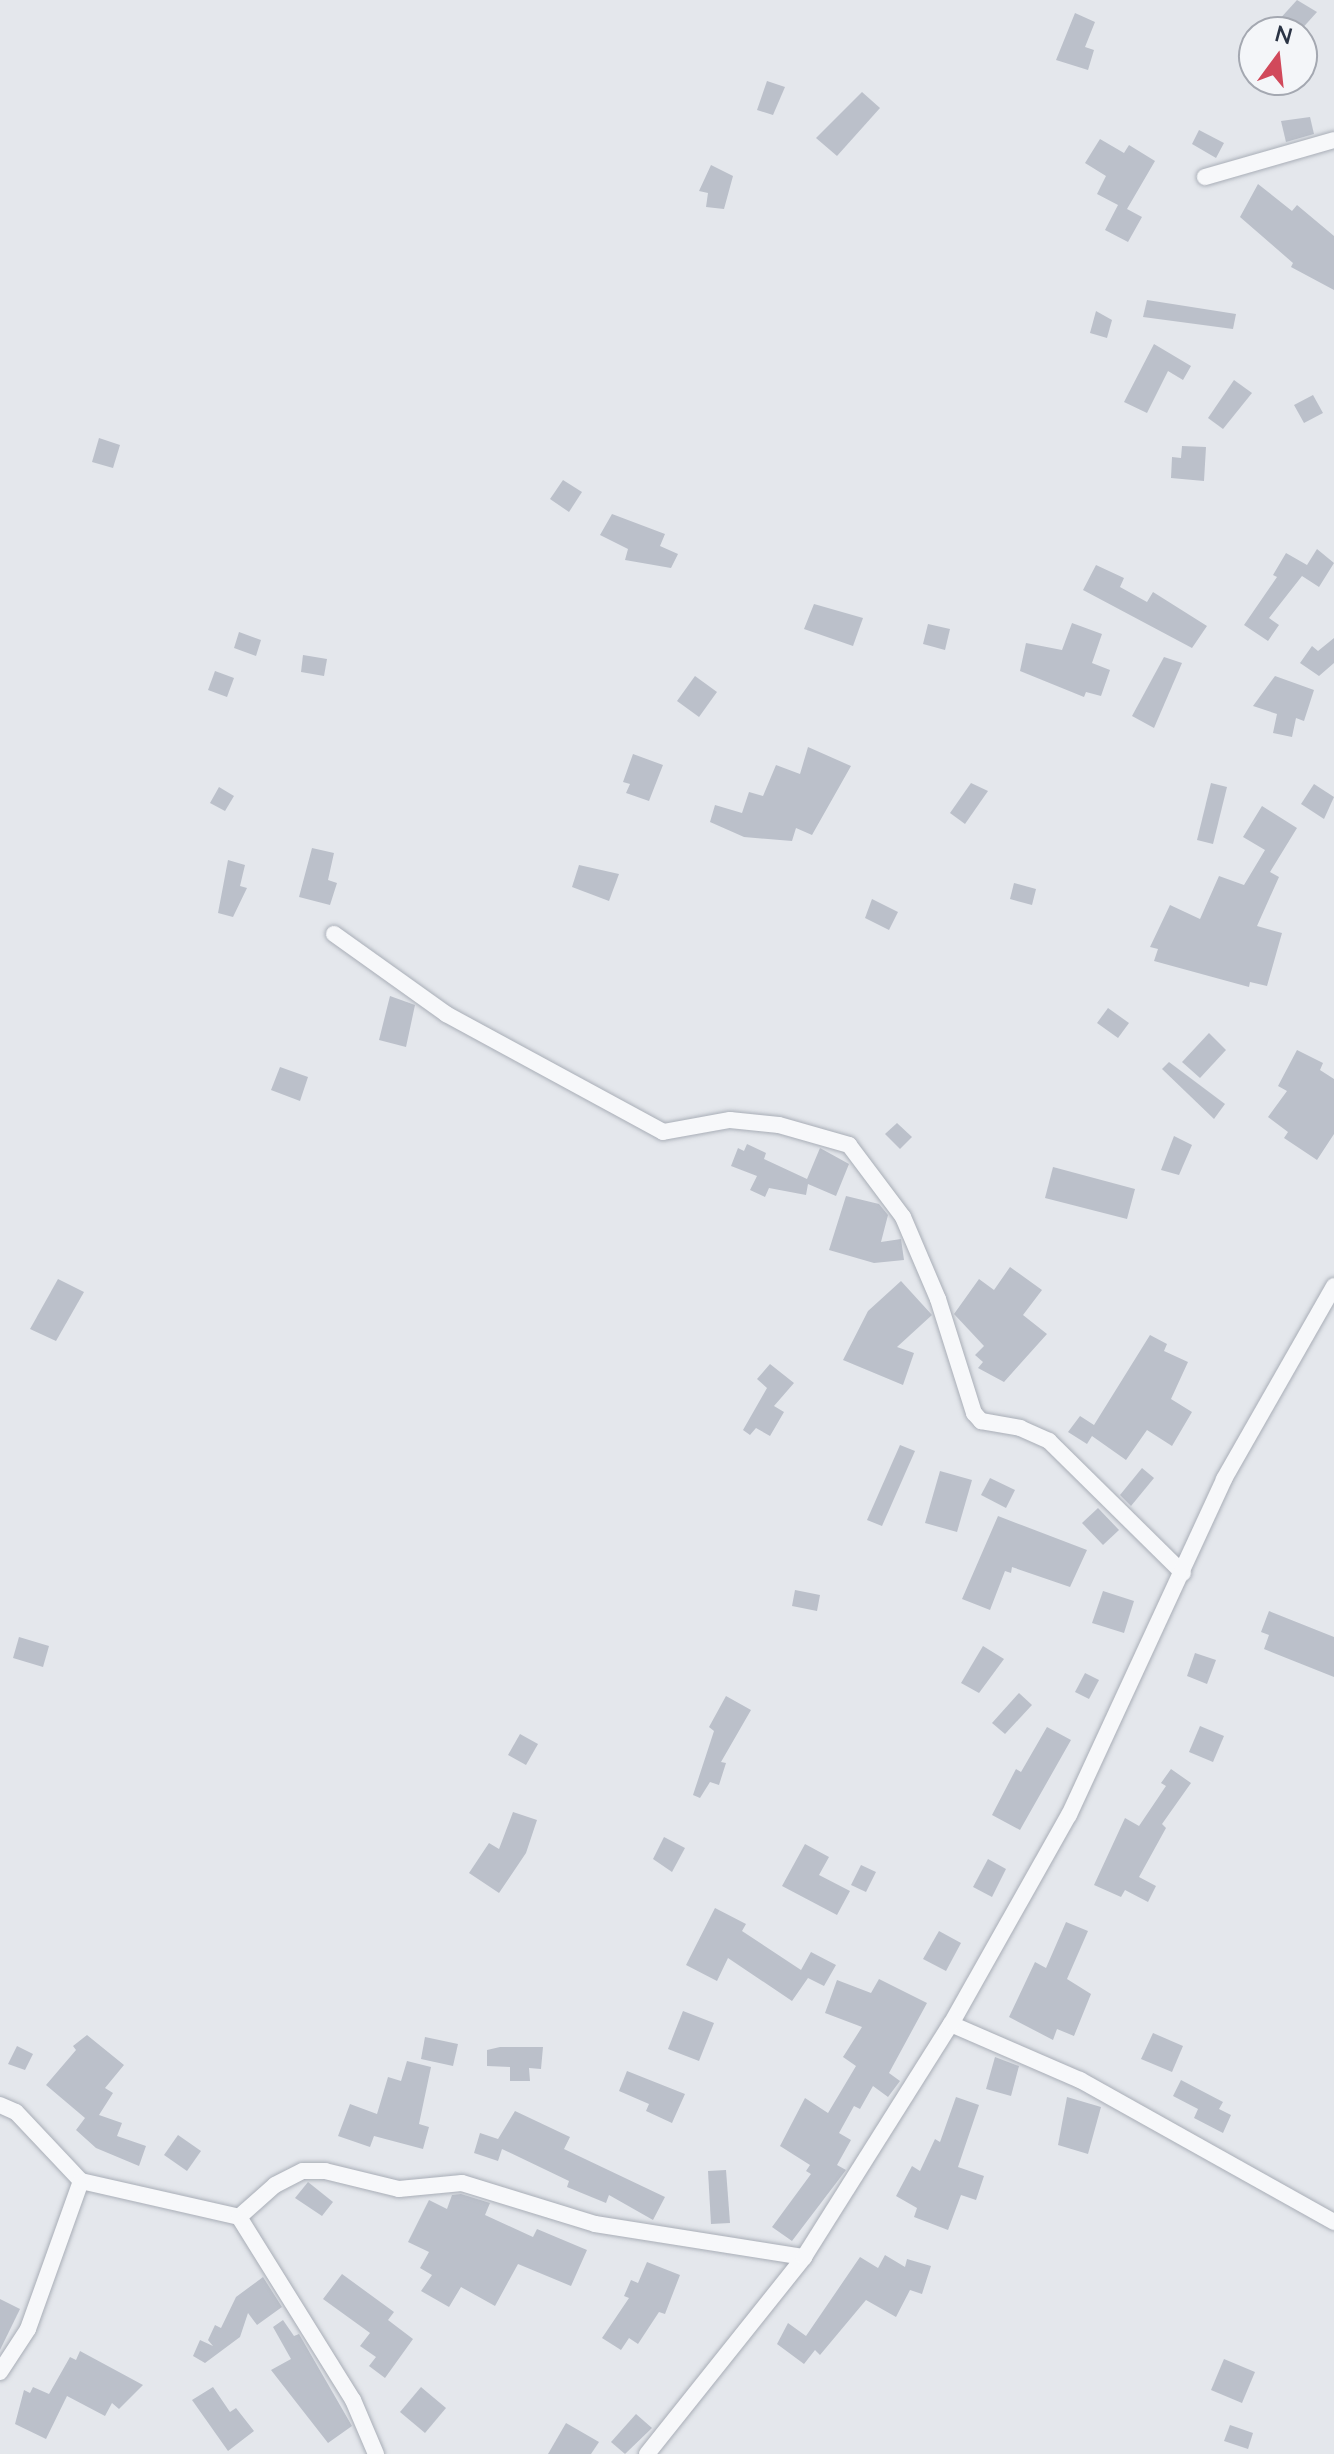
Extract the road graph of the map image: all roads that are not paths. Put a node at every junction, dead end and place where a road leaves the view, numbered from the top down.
1 (1334, 140) edge
2 (1205, 177) dead end
3 (334, 934) dead end
4 (1334, 1286) edge
5 (1183, 1573) junction
6 (951, 2024) junction
7 (0, 2105) edge
8 (81, 2181) junction
9 (239, 2217) junction
10 (1334, 2222) edge
11 (804, 2257) junction
12 (0, 2372) edge
13 (376, 2454) edge
14 (647, 2454) edge

1 - 2 street
3 - 5 street
4 - 5 street
5 - 6 street
6 - 10 street
6 - 11 street
7 - 8 street
8 - 9 street
8 - 12 street
9 - 11 street
9 - 13 street
11 - 14 street

